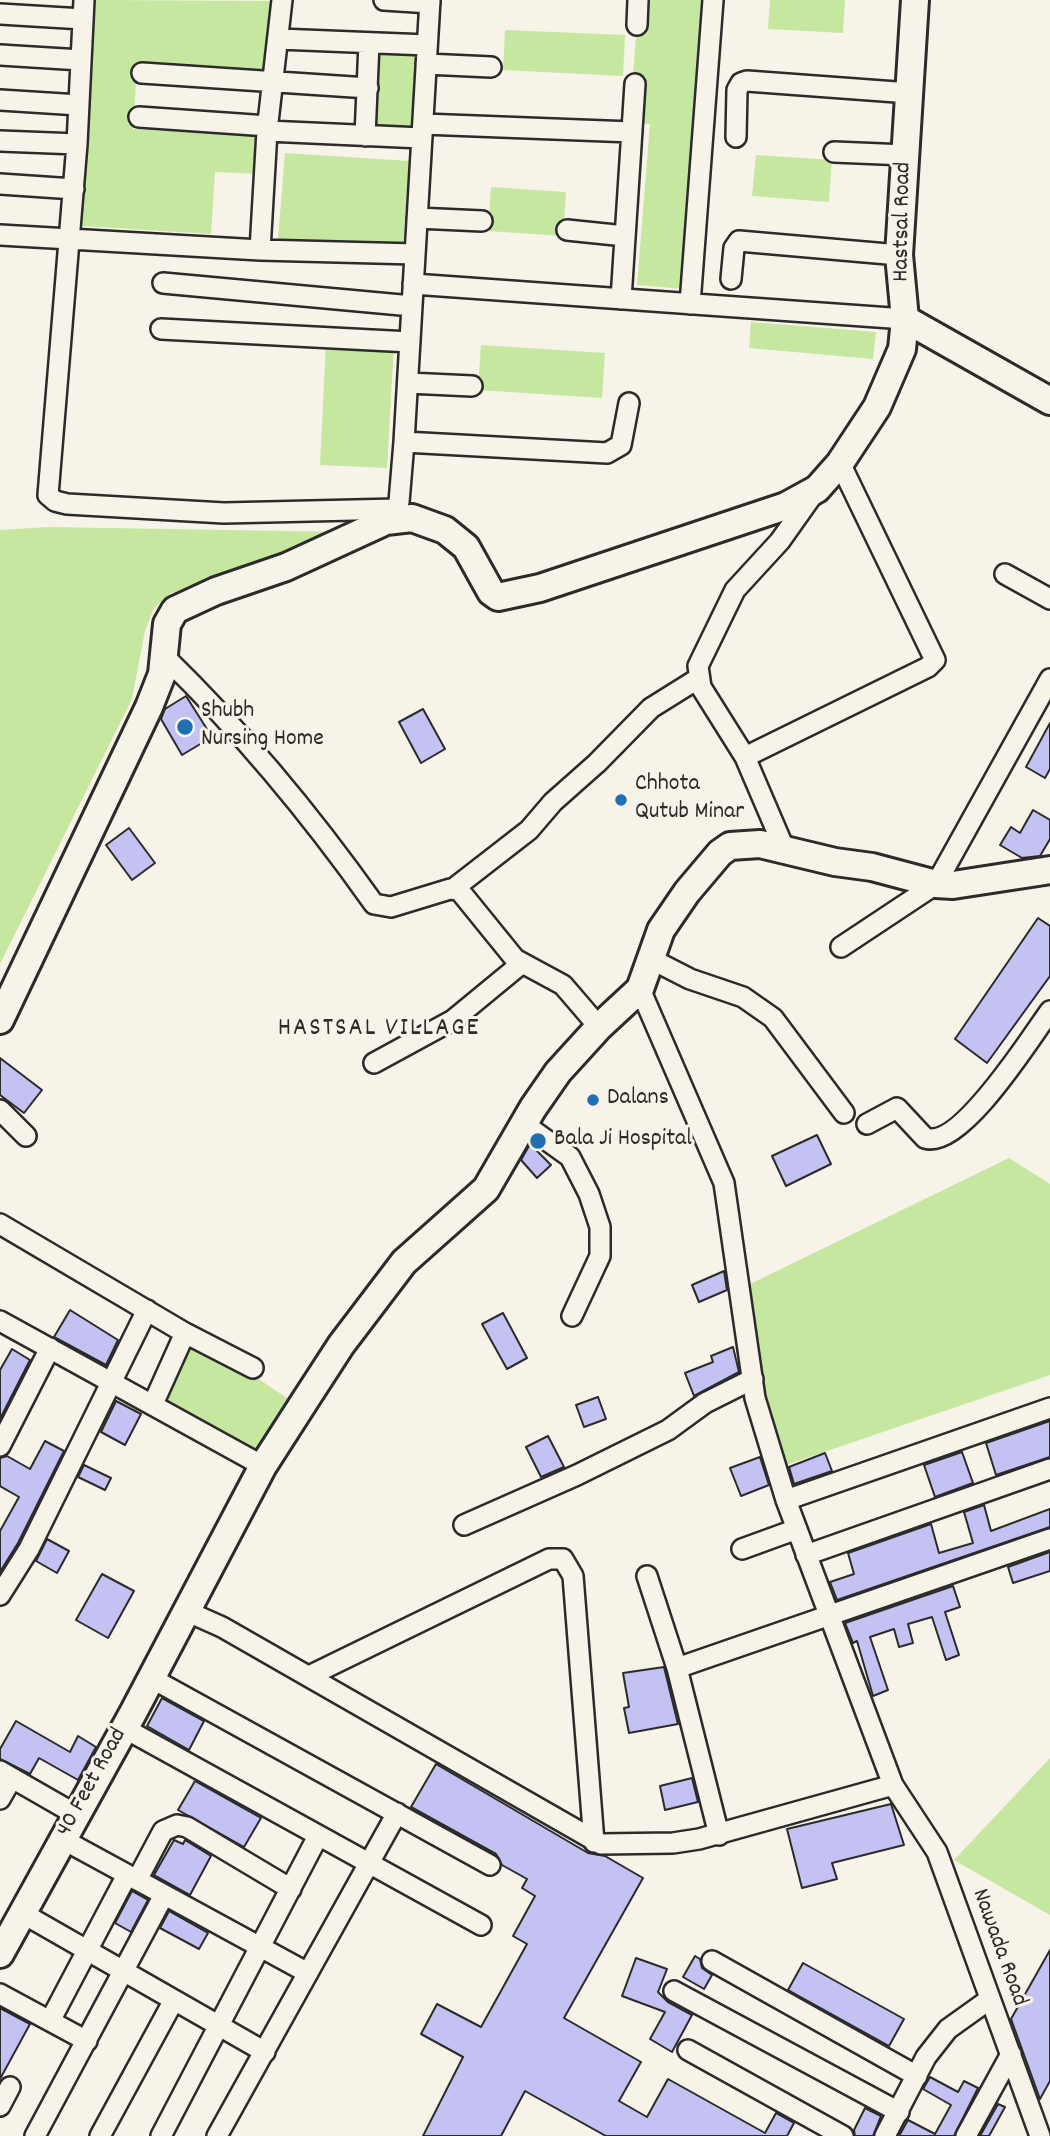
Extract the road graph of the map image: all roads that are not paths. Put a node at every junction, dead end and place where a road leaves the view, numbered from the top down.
1 (282, 0) edge
2 (384, 0) edge
3 (638, 0) edge
4 (713, 0) edge
5 (915, 0) edge
6 (430, 1) edge
7 (84, 10) edge
8 (0, 14) edge
9 (637, 25) dead end
10 (279, 39) junction
11 (369, 43) junction
12 (0, 55) edge
13 (427, 55) junction
14 (81, 60) junction
15 (491, 67) dead end
16 (142, 73) dead end
17 (273, 83) junction
18 (635, 84) dead end
19 (368, 88) junction
20 (909, 93) junction
21 (0, 100) edge
22 (79, 105) junction
23 (139, 117) dead end
24 (267, 129) junction
25 (422, 131) junction
26 (632, 132) junction
27 (365, 136) junction
28 (736, 137) dead end
29 (0, 141) edge
30 (77, 144) junction
31 (834, 152) dead end
32 (906, 155) junction
33 (0, 184) edge
34 (74, 189) junction
35 (417, 218) junction
36 (482, 221) dead end
37 (567, 230) dead end
38 (0, 235) edge
39 (625, 236) junction
40 (70, 240) junction
41 (260, 250) junction
42 (415, 254) junction
43 (899, 256) junction
44 (731, 279) dead end
45 (163, 283) dead end
46 (414, 284) junction
47 (621, 299) junction
48 (690, 304) junction
49 (412, 306) junction
50 (905, 319) junction
51 (161, 329) dead end
52 (410, 342) junction
53 (408, 383) junction
54 (472, 386) dead end
55 (1050, 401) edge
56 (629, 403) dead end
57 (404, 442) junction
58 (840, 463) junction
59 (817, 489) junction
60 (391, 515) junction
61 (1005, 574) dead end
62 (1050, 599) edge
63 (165, 657) junction
64 (699, 678) junction
65 (1050, 680) edge
66 (746, 757) junction
67 (783, 848) junction
68 (1050, 870) edge
69 (936, 884) junction
70 (453, 889) junction
71 (841, 947) dead end
72 (649, 958) junction
73 (521, 964) junction
74 (640, 989) junction
75 (1050, 1011) edge
76 (0, 1020) edge
77 (599, 1027) junction
78 (374, 1063) dead end
79 (0, 1110) edge
80 (844, 1113) dead end
81 (524, 1124) junction
82 (867, 1124) dead end
83 (26, 1136) dead end
84 (0, 1224) edge
85 (147, 1310) junction
86 (572, 1317) dead end
87 (0, 1321) edge
88 (186, 1333) junction
89 (50, 1348) junction
90 (253, 1368) dead end
91 (753, 1379) junction
92 (111, 1381) junction
93 (153, 1404) junction
94 (1050, 1408) edge
95 (0, 1446) edge
96 (263, 1466) junction
97 (1050, 1469) edge
98 (786, 1500) junction
99 (464, 1525) dead end
100 (797, 1529) junction
101 (1050, 1539) edge
102 (742, 1549) dead end
103 (806, 1555) junction
104 (0, 1557) edge
105 (18, 1567) junction
106 (647, 1576) dead end
107 (0, 1595) edge
108 (186, 1611) junction
109 (827, 1615) junction
110 (677, 1668) junction
111 (309, 1676) junction
112 (151, 1678) junction
113 (124, 1728) junction
114 (6, 1775) edge
115 (893, 1785) junction
116 (0, 1799) edge
117 (397, 1813) junction
118 (75, 1814) junction
119 (719, 1835) junction
120 (318, 1836) junction
121 (62, 1839) junction
122 (594, 1842) junction
123 (370, 1864) junction
124 (490, 1865) dead end
125 (132, 1877) junction
126 (291, 1889) junction
127 (164, 1895) junction
128 (22, 1913) junction
129 (481, 1925) dead end
130 (2, 1947) edge
131 (260, 1947) junction
132 (88, 1951) junction
133 (712, 1961) dead end
134 (124, 1972) junction
135 (308, 1973) junction
136 (674, 1992) dead end
137 (0, 1994) edge
138 (990, 1998) junction
139 (174, 2000) junction
140 (50, 2021) junction
141 (220, 2026) junction
142 (87, 2041) junction
143 (688, 2050) dead end
144 (265, 2052) junction
145 (1011, 2054) junction
146 (917, 2076) junction
147 (10, 2087) dead end
148 (0, 2106) edge
149 (899, 2112) junction
150 (1033, 2117) junction
151 (838, 2135) edge
152 (35, 2136) edge
153 (100, 2136) edge
154 (161, 2136) edge
155 (217, 2136) edge
156 (886, 2136) edge
157 (966, 2136) edge
158 (1023, 2136) edge
159 (1040, 2136) edge

1 - 10 street
2 - 6 street
3 - 9 street
4 - 48 street
5 - 20 street, Hastsal Road
6 - 13 street
7 - 8 street
7 - 14 street
10 - 11 street
10 - 17 street
11 - 13 street
11 - 19 street
12 - 14 street
13 - 15 street
13 - 25 street
14 - 22 street
16 - 17 street
17 - 19 street
17 - 24 street
18 - 26 street
19 - 27 street
20 - 28 street
20 - 32 street, Hastsal Road
21 - 22 street
22 - 30 street
23 - 24 street
24 - 27 street
24 - 41 street
25 - 26 street
25 - 27 street
25 - 35 street
26 - 39 street
29 - 30 street
30 - 34 street
31 - 32 street
32 - 43 street, Hastsal Road
33 - 34 street
34 - 40 street
35 - 36 street
35 - 42 street
37 - 39 street
38 - 40 street
39 - 47 street
40 - 41 street
40 - 60 street
41 - 42 street
42 - 46 street
43 - 44 street
43 - 50 street, Hastsal Road
45 - 49 street
46 - 47 street
46 - 49 street
47 - 48 street
48 - 50 street
49 - 52 street
50 - 55 street
50 - 58 street, Hastsal Road
51 - 52 street
52 - 53 street
53 - 54 street
53 - 57 street
56 - 57 street
57 - 60 street
58 - 59 street, Hastsal Road
58 - 66 street
59 - 60 street, Hastsal Road
59 - 64 street
60 - 63 street
61 - 62 street
63 - 70 street
63 - 76 street
64 - 66 street
64 - 70 street
65 - 69 street
66 - 67 street
67 - 69 street
67 - 72 street
68 - 69 street
69 - 71 street
70 - 73 street
72 - 74 street
72 - 80 street
73 - 77 street
73 - 78 street
74 - 77 street, 40 Feet Road
74 - 91 street, Nawada Road
75 - 82 street
77 - 81 street, 40 Feet Road
79 - 83 street
81 - 86 street
81 - 96 street, 40 Feet Road
84 - 85 street
85 - 88 street
85 - 92 street
87 - 89 street
88 - 90 street
88 - 93 street
89 - 92 street
89 - 95 street
91 - 98 street, Nawada Road
91 - 99 street
92 - 93 street
92 - 105 street
93 - 96 street
94 - 98 street
96 - 108 street, 40 Feet Road
97 - 103 street
98 - 100 street, Nawada Road
100 - 102 street
100 - 103 street, Nawada Road
101 - 109 street
103 - 109 street, Nawada Road
104 - 105 street
105 - 107 street
106 - 110 street
108 - 111 street
108 - 112 street, 40 Feet Road
109 - 110 street
109 - 115 street, Nawada Road
110 - 119 street
111 - 122 street
111 - 122 street
112 - 113 street, 40 Feet Road
112 - 117 street
113 - 118 street, 40 Feet Road
113 - 120 street
114 - 116 street
114 - 118 street
115 - 119 street
115 - 138 street, Nawada Road
117 - 123 street
117 - 124 street
118 - 121 street, 40 Feet Road
119 - 122 street
120 - 123 street
120 - 126 street
121 - 125 street
121 - 128 street, 40 Feet Road
123 - 129 street
123 - 135 street
125 - 126 street
125 - 127 street
125 - 132 street
126 - 131 street
127 - 131 street
127 - 134 street
128 - 130 street, 40 Feet Road
128 - 132 street
131 - 135 street
131 - 141 street
132 - 134 street
132 - 140 street
133 - 146 street
134 - 139 street
134 - 142 street
135 - 144 street
136 - 149 street
137 - 140 street
138 - 145 street, Nawada Road
138 - 146 street
139 - 141 street
139 - 153 street
140 - 142 street
141 - 144 street
141 - 154 street
142 - 152 street
143 - 151 street
144 - 155 street
145 - 150 street, Nawada Road
145 - 157 street
146 - 149 street
147 - 148 street
149 - 156 street
150 - 158 street
150 - 159 street, Nawada Road

